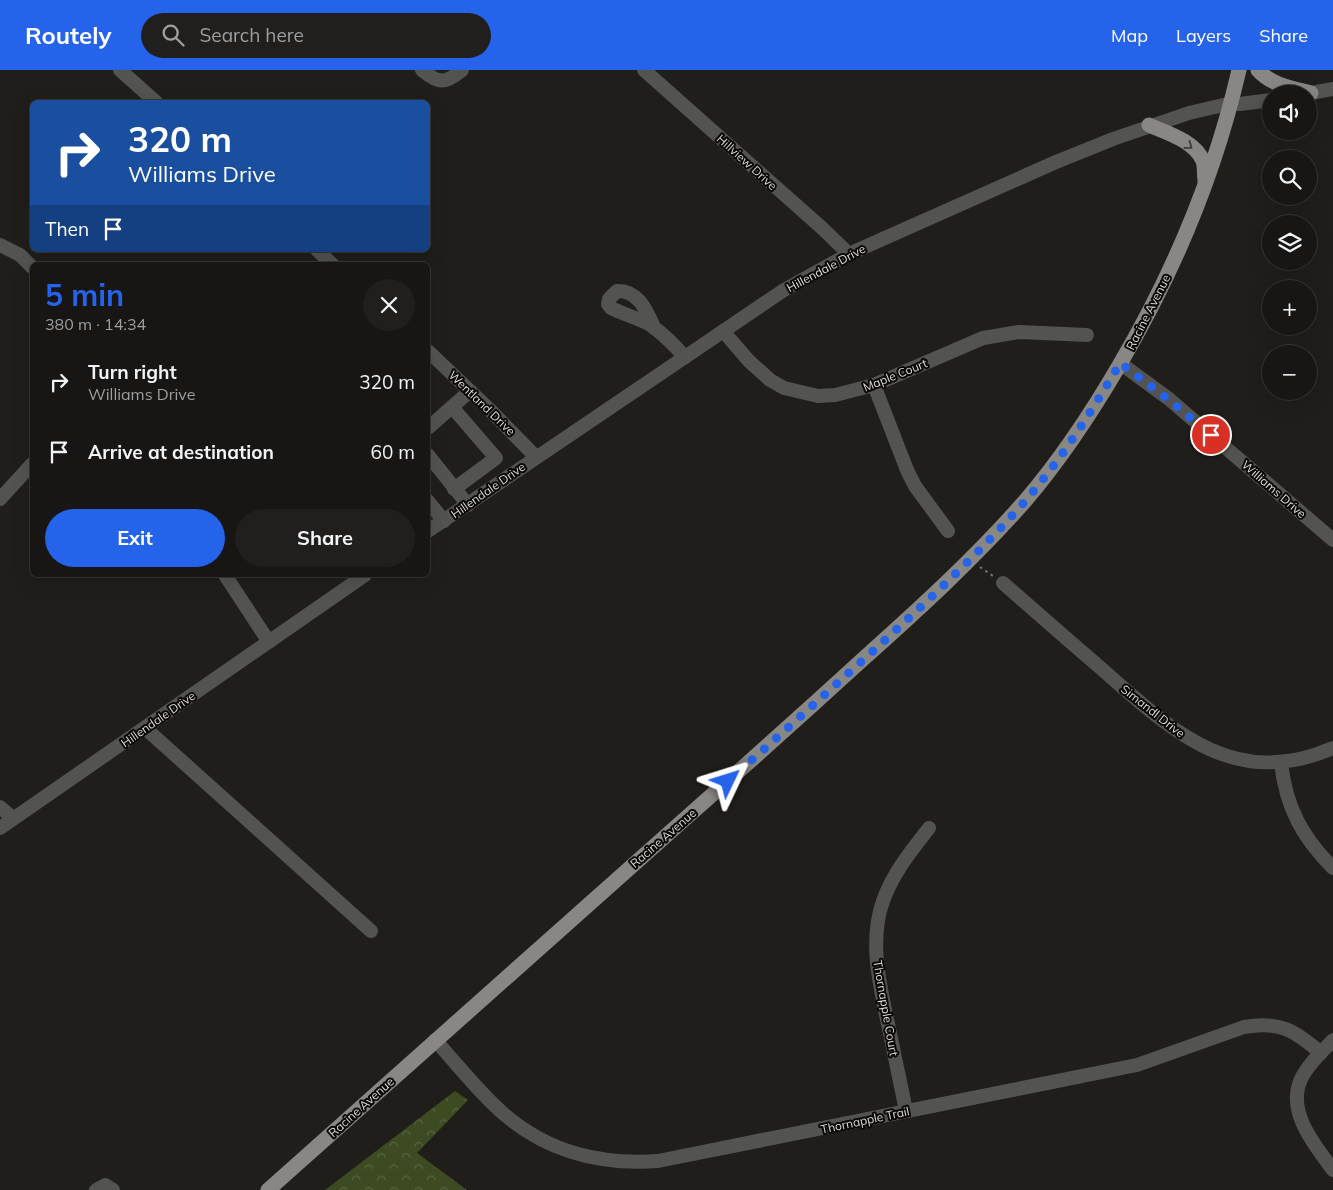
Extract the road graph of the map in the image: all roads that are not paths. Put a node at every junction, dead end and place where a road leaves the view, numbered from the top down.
1 (120, 70) edge
2 (422, 70) edge
3 (462, 70) edge
4 (644, 70) edge
5 (1239, 70) edge
6 (1258, 70) edge
7 (1281, 85) edge
8 (1333, 89) edge
9 (1317, 92) edge
10 (154, 100) edge
11 (1262, 101) edge
12 (1232, 103) junction
13 (1149, 126) junction
14 (1205, 185) junction
15 (0, 245) edge
16 (319, 252) edge
17 (849, 254) junction
18 (330, 262) edge
19 (30, 265) edge
20 (655, 329) dead end
21 (723, 331) junction
22 (1087, 335) dead end
23 (430, 353) edge
24 (685, 356) junction
25 (1120, 363) junction
26 (874, 385) junction
27 (470, 391) junction
28 (452, 407) junction
29 (430, 426) edge
30 (536, 457) junction
31 (430, 458) edge
32 (30, 466) edge
33 (454, 489) junction
34 (0, 499) edge
35 (430, 504) edge
36 (468, 505) junction
37 (444, 521) junction
38 (430, 530) edge
39 (948, 531) dead end
40 (1333, 540) edge
41 (226, 577) edge
42 (362, 577) edge
43 (1003, 583) road end
44 (269, 642) junction
45 (145, 728) junction
46 (1333, 748) edge
47 (1281, 764) junction
48 (0, 807) edge
49 (13, 818) junction
50 (0, 828) edge
51 (929, 828) dead end
52 (1333, 868) edge
53 (372, 931) dead end
54 (435, 1040) junction
55 (1333, 1040) edge
56 (1321, 1053) junction
57 (906, 1111) junction
58 (1333, 1170) edge
59 (96, 1190) edge
60 (113, 1190) edge
61 (268, 1190) edge

1 - 10 street
2 - 3 street
4 - 17 street, Hillview Drive
5 - 12 main road, Racine Avenue
6 - 7 main road
8 - 9 street
11 - 12 street, Hillendale Drive
12 - 13 street, Hillendale Drive
12 - 14 main road, Racine Avenue
13 -> 14 main road
13 - 17 street, Hillendale Drive
14 - 25 main road, Racine Avenue
15 - 19 street
16 - 18 street
17 - 21 street, Hillendale Drive
20 - 24 street
21 - 24 street, Hillendale Drive
21 - 26 street, Maple Court
22 - 26 street, Maple Court
23 - 27 street, Wentland Drive
24 - 30 street, Hillendale Drive
25 - 40 street, Williams Drive
25 - 54 main road, Racine Avenue
26 - 39 street
27 - 28 street
27 - 30 street, Wentland Drive
28 - 29 street
28 - 33 street
30 - 36 street, Hillendale Drive
31 - 33 street
32 - 34 street
33 - 36 street
35 - 37 street
36 - 37 street, Hillendale Drive
37 - 38 street, Hillendale Drive
41 - 44 street
42 - 44 street, Hillendale Drive
43 - 47 street, Simandl Drive
44 - 45 street, Hillendale Drive
45 - 49 street, Hillendale Drive
45 - 53 street
46 - 47 street, Simandl Drive
47 - 52 street
48 - 49 street
49 - 50 street, Hillendale Drive
51 - 57 street, Thornapple Court
54 - 57 street, Thornapple Trail
54 - 61 main road, Racine Avenue
55 - 56 street
56 - 57 street, Thornapple Trail
56 - 58 street
59 - 60 street

